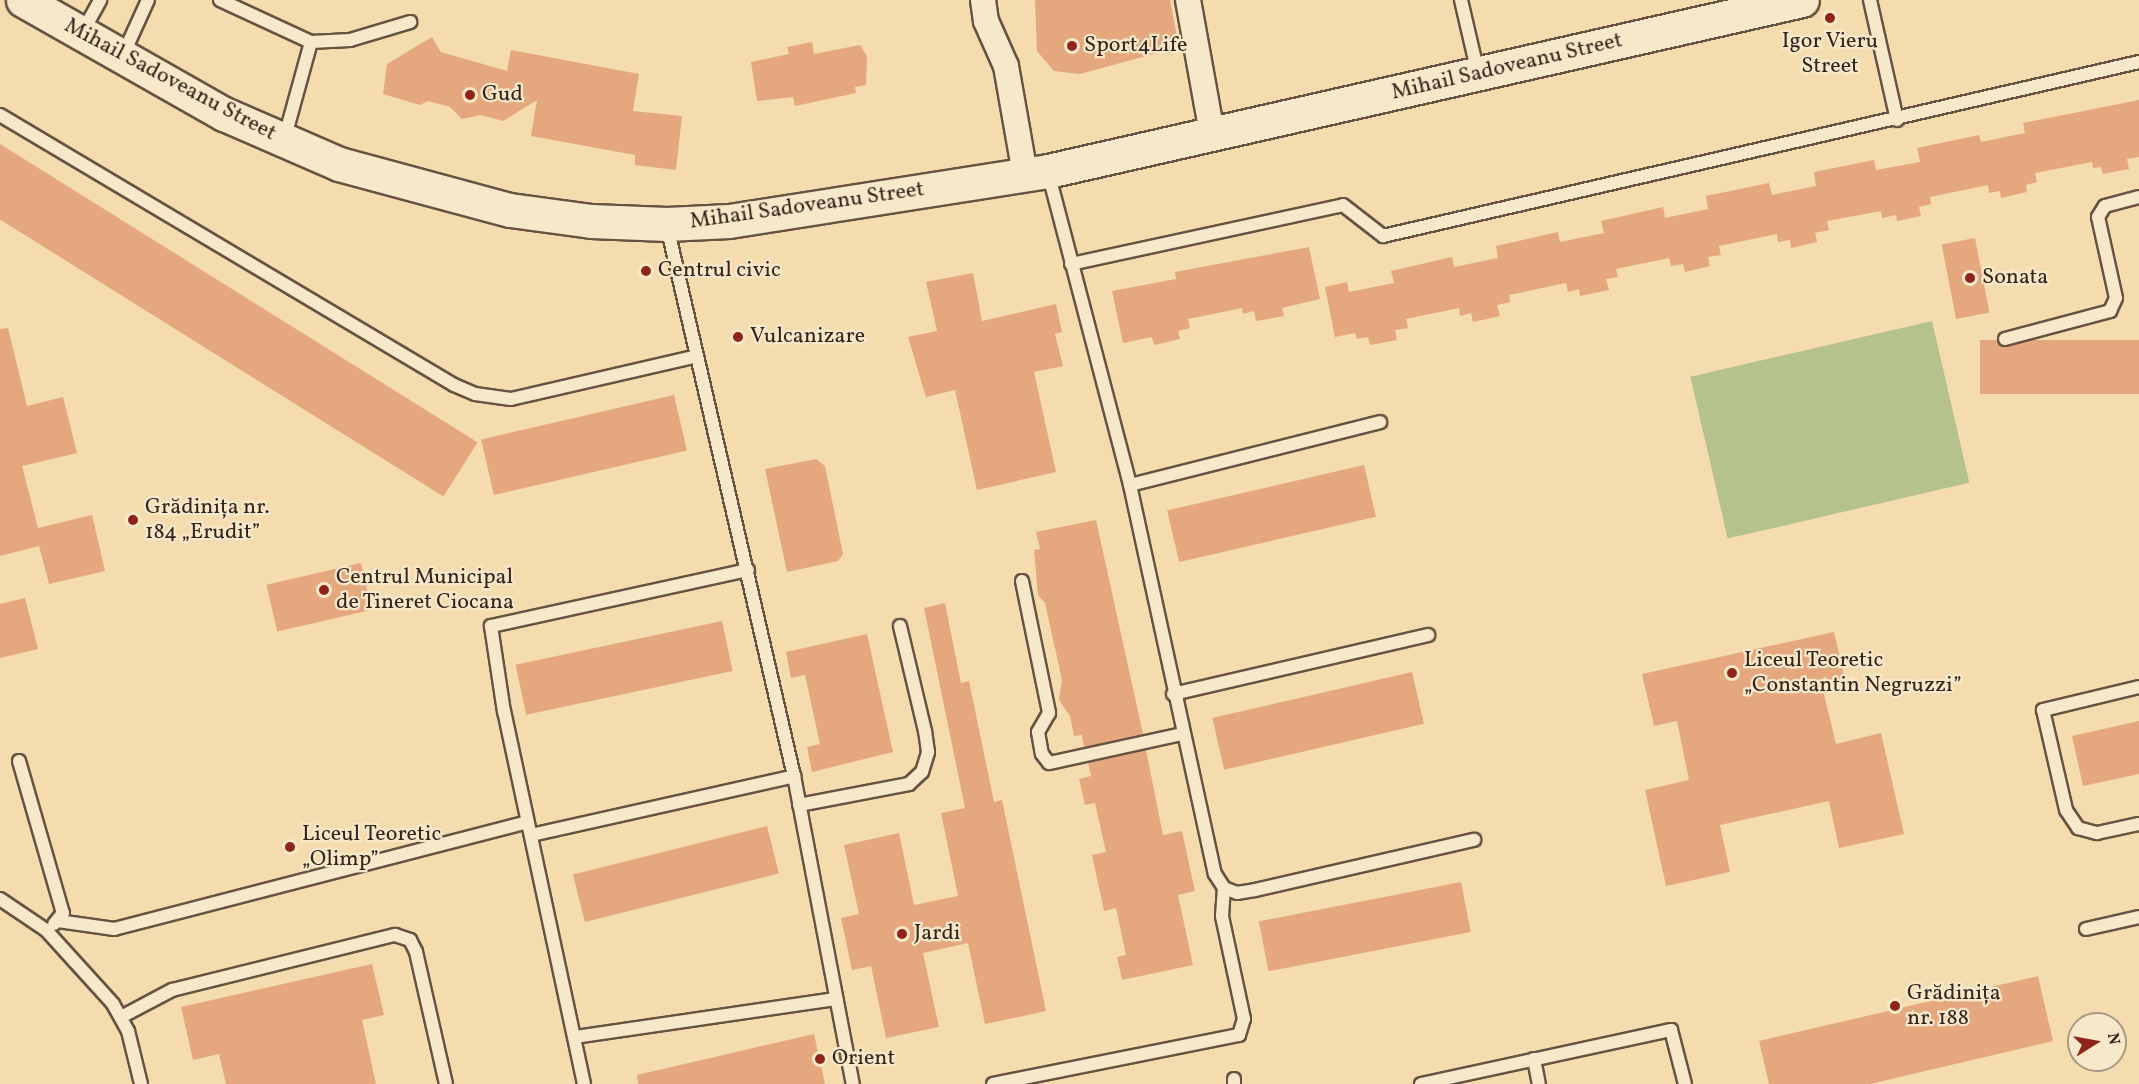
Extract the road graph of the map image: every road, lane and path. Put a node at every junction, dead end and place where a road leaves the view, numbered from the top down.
1 (23, 0) edge
2 (99, 0) edge
3 (148, 0) edge
4 (220, 0) edge
5 (983, 0) edge
6 (1188, 0) edge
7 (1461, 0) edge
8 (1802, 0) edge
9 (1870, 0) edge
10 (410, 22) dead end
11 (82, 33) junction
12 (311, 42) junction
13 (123, 56) junction
14 (2139, 62) edge
15 (1478, 74) junction
16 (0, 115) edge
17 (1897, 120) junction
18 (1212, 134) junction
19 (284, 141) junction
20 (1037, 173) junction
21 (2139, 196) edge
22 (667, 224) junction
23 (1071, 264) junction
24 (2005, 339) dead end
25 (697, 356) junction
26 (1380, 422) dead end
27 (1130, 485) junction
28 (748, 570) junction
29 (1022, 581) dead end
30 (900, 626) dead end
31 (1428, 635) dead end
32 (2139, 687) edge
33 (1173, 694) junction
34 (1182, 734) junction
35 (19, 761) dead end
36 (794, 776) junction
37 (799, 805) junction
38 (2139, 824) edge
39 (529, 828) junction
40 (1474, 840) dead end
41 (1224, 888) junction
42 (0, 899) edge
43 (2139, 917) edge
44 (58, 921) junction
45 (2086, 929) dead end
46 (46, 930) junction
47 (836, 999) junction
48 (120, 1017) junction
49 (575, 1037) junction
50 (1534, 1059) junction
51 (141, 1084) edge
52 (446, 1084) edge
53 (584, 1084) edge
54 (853, 1084) edge
55 (993, 1084) edge
56 (1421, 1084) edge
57 (1539, 1084) edge
58 (1685, 1084) edge

1 - 11 main road, Mihail Sadoveanu Street
2 - 11 lane
3 - 13 lane
4 - 12 lane
5 - 20 street
6 - 18 street
7 - 15 lane
8 - 15 main road, Mihail Sadoveanu Street
9 - 17 lane
10 - 12 lane
11 - 13 main road, Mihail Sadoveanu Street
12 - 19 lane
13 - 19 main road, Mihail Sadoveanu Street
14 - 17 lane
15 - 18 main road, Mihail Sadoveanu Street
16 - 25 lane
17 - 23 lane
18 - 20 main road, Mihail Sadoveanu Street
19 - 22 main road, Mihail Sadoveanu Street
20 - 22 main road, Mihail Sadoveanu Street
20 - 23 lane
21 - 24 lane
22 - 25 lane
23 - 27 lane
25 - 28 lane
26 - 27 lane
27 - 33 lane
28 - 36 lane
28 - 39 lane
29 - 34 lane
30 - 37 lane
31 - 33 lane
32 - 38 lane
33 - 34 lane
34 - 41 lane
35 - 44 lane
36 - 37 lane
36 - 39 lane
37 - 47 lane
39 - 44 lane
39 - 49 lane
40 - 41 lane
41 - 55 lane
42 - 46 lane
43 - 45 lane
44 - 46 lane
46 - 48 lane
47 - 49 lane
47 - 54 lane
48 - 51 lane
48 - 52 lane
49 - 53 lane
50 - 56 lane
50 - 57 lane
50 - 58 lane

